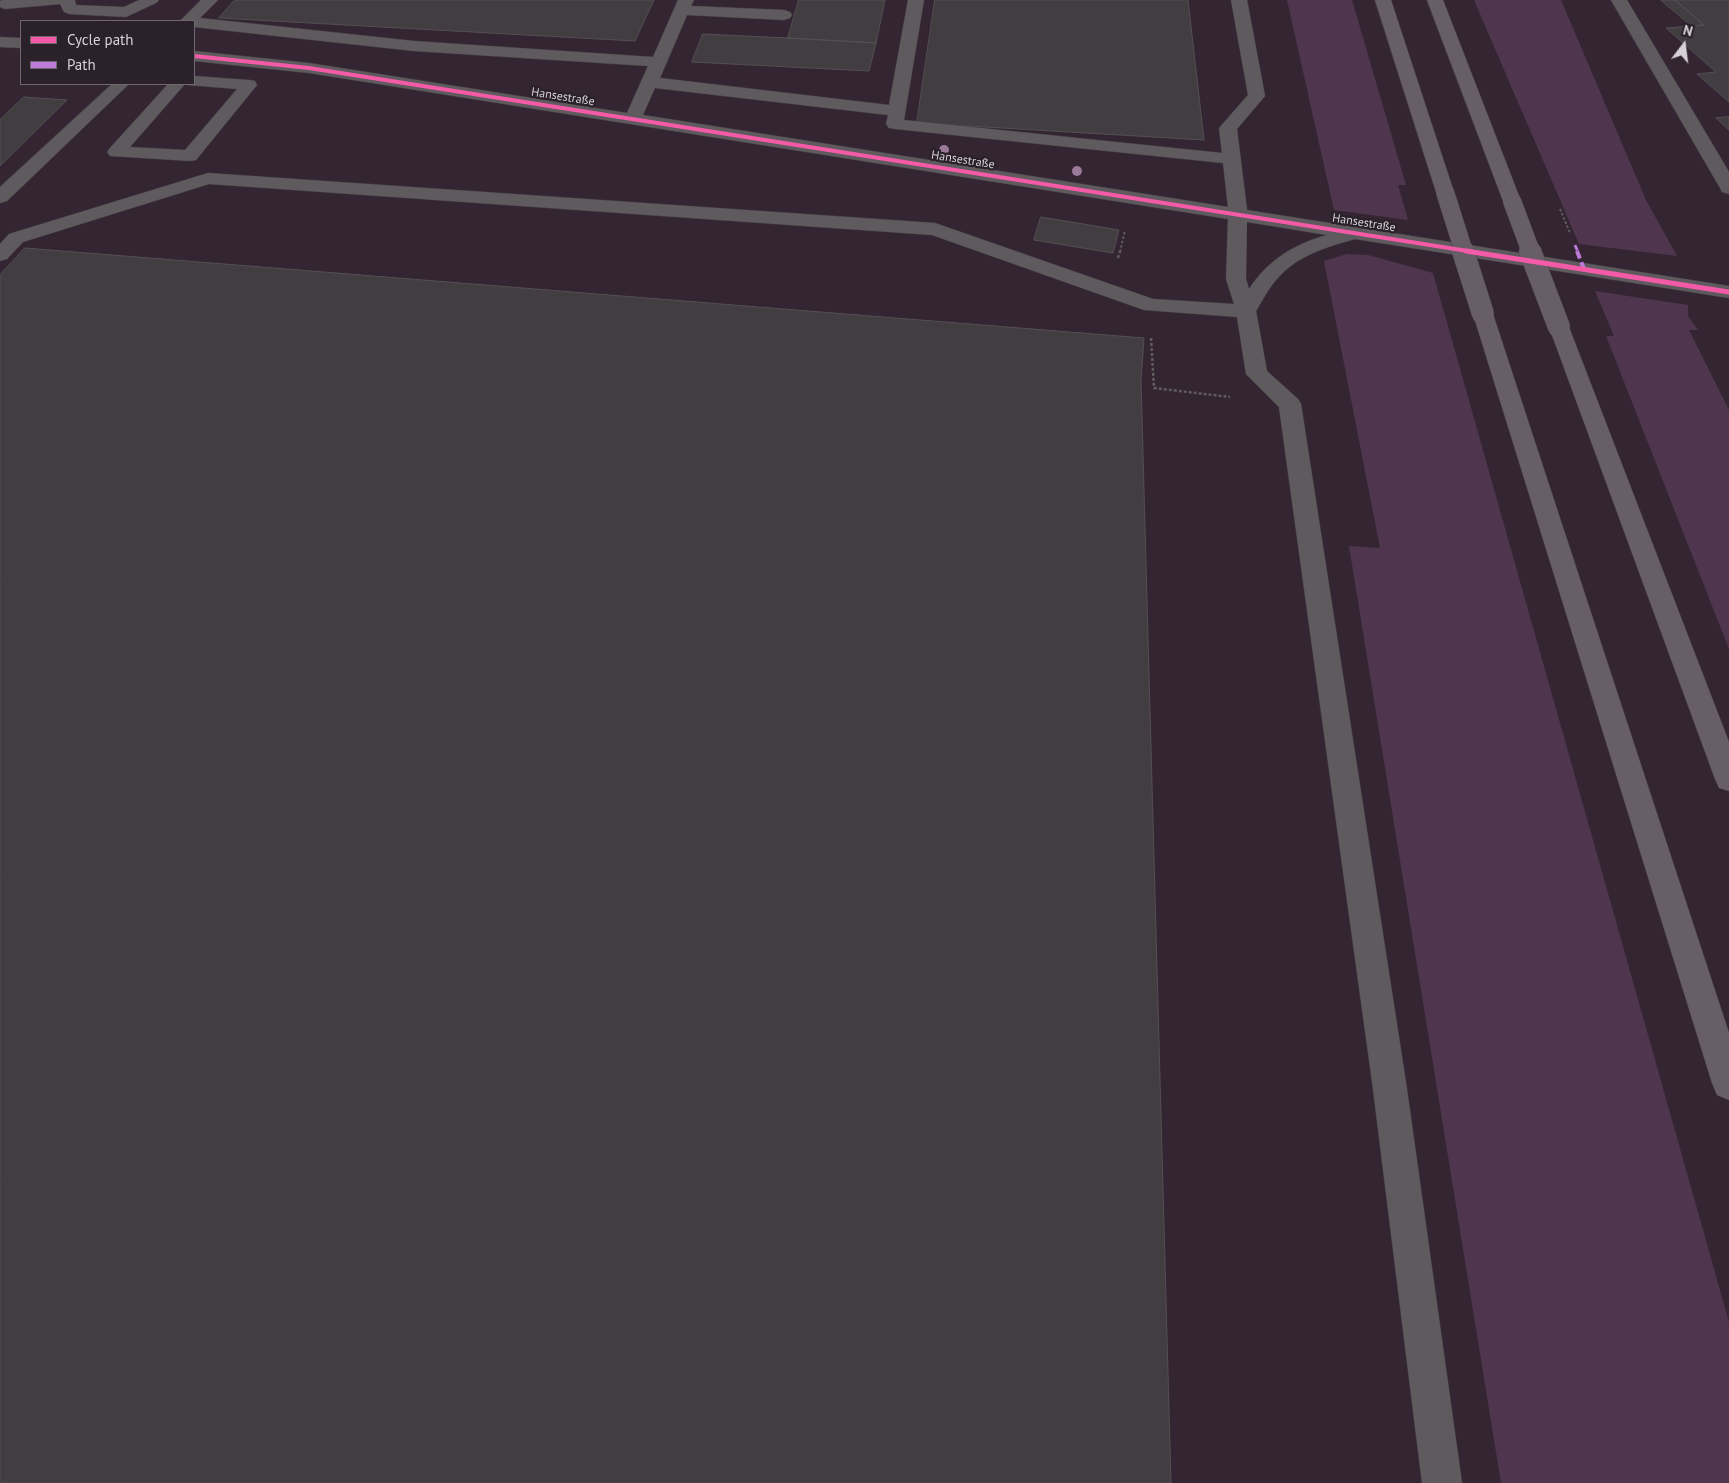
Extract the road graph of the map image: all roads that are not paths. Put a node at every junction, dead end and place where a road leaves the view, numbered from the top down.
1 (57, 0) edge
2 (67, 0) edge
3 (151, 0) edge
4 (210, 0) edge
5 (916, 0) edge
6 (1239, 0) edge
7 (1383, 0) edge
8 (1436, 0) edge
9 (1619, 0) edge
10 (4, 5) edge
11 (684, 5) edge
12 (784, 15) dead end
13 (189, 20) edge
14 (195, 22) edge
15 (0, 42) edge
16 (20, 43) edge
17 (195, 56) edge
18 (659, 62) junction
19 (195, 81) edge
20 (650, 82) junction
21 (120, 85) edge
22 (176, 85) edge
23 (897, 111) junction
24 (633, 119) junction
25 (1232, 159) junction
26 (1729, 188) edge
27 (0, 197) edge
28 (1238, 214) junction
29 (1356, 233) junction
30 (0, 256) edge
31 (1729, 292) edge
32 (1246, 311) junction
33 (1729, 780) edge
34 (1729, 1083) edge
35 (1442, 1483) edge

1 - 10 street
2 - 3 street
4 - 13 street
5 - 23 street
6 - 25 street
7 - 34 highway, bridge
8 - 33 highway, bridge
9 - 26 street
11 - 12 street
11 - 18 street
14 - 18 street
15 - 16 street
17 - 24 street, Hansestraße
18 - 20 street
19 - 22 street
20 - 23 street
20 - 24 street
21 - 27 street
23 - 25 street
24 - 28 street, Hansestraße
25 - 28 street
28 - 29 street, Hansestraße
28 - 32 street
29 - 31 street, Hansestraße
29 - 32 street
30 - 32 street
32 - 35 street

